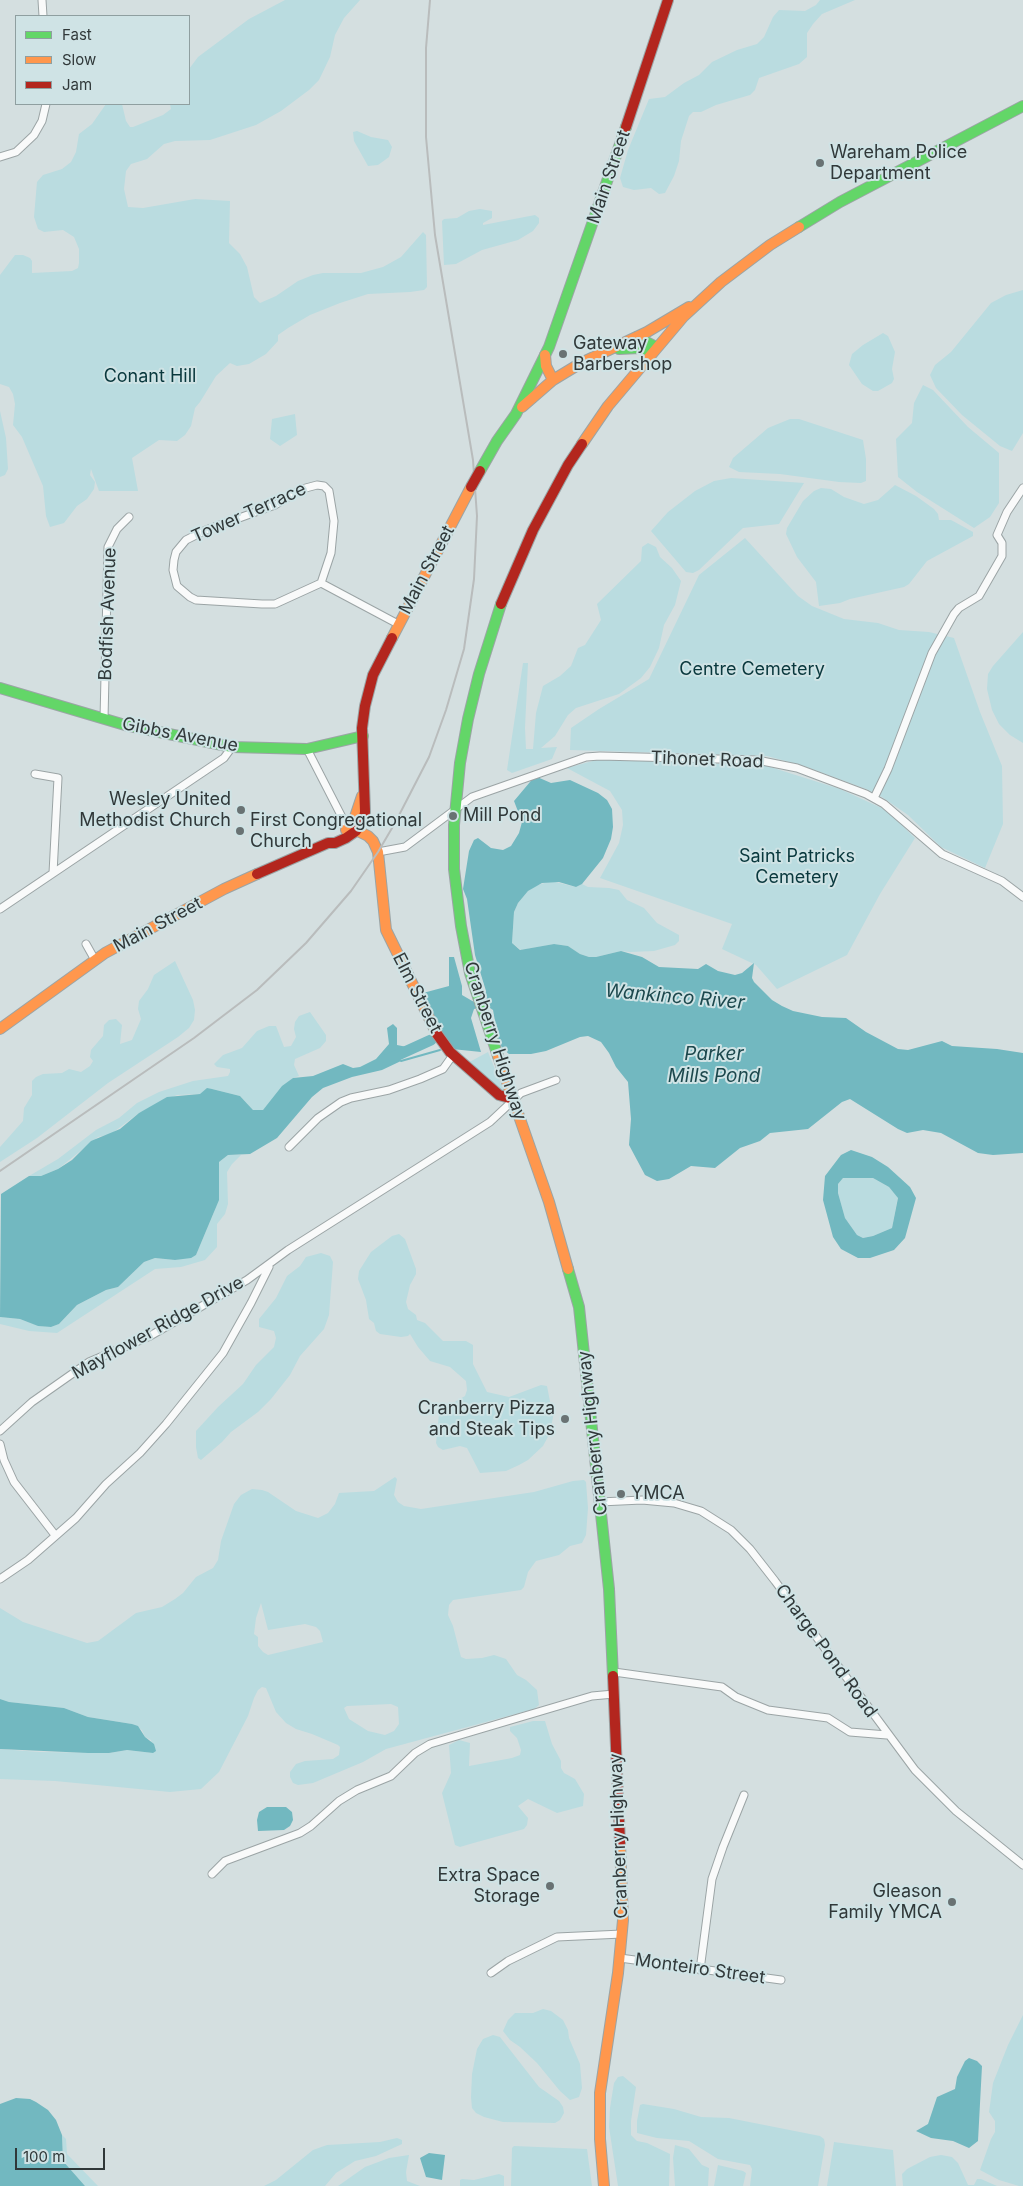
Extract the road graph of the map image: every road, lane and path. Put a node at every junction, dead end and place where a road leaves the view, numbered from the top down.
1 (42, 0) edge
2 (668, 0) edge
3 (43, 15) edge
4 (46, 105) edge
5 (1023, 106) edge
6 (0, 158) edge
7 (706, 296) junction
8 (637, 337) junction
9 (655, 349) junction
10 (604, 353) junction
11 (546, 354) junction
12 (540, 365) junction
13 (550, 382) junction
14 (516, 414) junction
15 (1023, 488) edge
16 (129, 517) dead end
17 (321, 583) junction
18 (398, 624) junction
19 (0, 688) edge
20 (104, 719) junction
21 (363, 736) junction
22 (232, 747) junction
23 (307, 749) junction
24 (35, 774) dead end
25 (874, 798) junction
26 (455, 809) junction
27 (355, 830) junction
28 (378, 852) junction
29 (53, 873) junction
30 (1023, 897) edge
31 (0, 909) edge
32 (86, 944) dead end
33 (95, 960) junction
34 (0, 1029) edge
35 (453, 1055) junction
36 (556, 1080) dead end
37 (513, 1099) junction
38 (289, 1147) dead end
39 (271, 1263) junction
40 (1, 1432) edge
41 (0, 1444) edge
42 (600, 1502) junction
43 (55, 1535) junction
44 (0, 1579) edge
45 (614, 1672) junction
46 (614, 1694) junction
47 (887, 1735) junction
48 (744, 1795) dead end
49 (1023, 1865) edge
50 (212, 1874) dead end
51 (622, 1934) junction
52 (620, 1958) junction
53 (700, 1970) junction
54 (491, 1973) dead end
55 (781, 1980) dead end
56 (604, 2186) edge

1 - 3 street
2 - 11 main road, Main Street
4 - 6 street
5 - 7 main road, Cranberry Highway
7 - 8 main road
7 - 9 main road, Cranberry Highway
8 - 9 main road
8 - 10 main road
9 - 10 main road
9 - 26 main road, Cranberry Highway
10 - 13 main road
11 - 12 main road, Main Street
11 - 13 main road
12 - 13 main road
12 - 14 main road, Main Street
13 - 14 main road
14 - 18 main road, Main Street, bridge
15 - 25 street
16 - 20 street, Bodfish Avenue
17 - 17 street, Tower Terrace
17 - 18 street
18 - 21 main road, Main Street
19 - 20 main road, Gibbs Avenue
20 - 22 main road, Gibbs Avenue
21 - 23 main road, Gibbs Avenue
21 - 27 main road, Main Street
22 - 23 main road, Gibbs Avenue
22 - 29 street
23 - 27 street
24 - 29 street
25 - 26 street, Tihonet Road
25 - 30 street, Tihonet Road
26 - 28 street, Tihonet Road
26 - 37 main road, Cranberry Highway
27 - 28 main road
27 - 33 main road, Main Street
28 - 35 main road, Elm Street
29 - 31 street
32 - 33 street
33 - 34 main road, Main Street
35 - 37 main road, Elm Street
35 - 38 street
36 - 37 street, Mayflower Ridge Drive
37 - 39 street, Mayflower Ridge Drive
37 - 42 main road, Cranberry Highway
39 - 40 street, Mayflower Ridge Drive
39 - 43 street, Mayflower Ridge Drive
41 - 43 street
42 - 45 main road, Cranberry Highway
42 - 47 street, Charge Pond Road
43 - 44 street, Mayflower Ridge Drive
45 - 46 main road, Cranberry Highway
45 - 47 street
46 - 50 street
46 - 51 main road, Cranberry Highway
47 - 49 street, Charge Pond Road
48 - 53 street
51 - 52 main road, Cranberry Highway
51 - 54 street
52 - 53 street, Monteiro Street
52 - 56 main road, Cranberry Highway
53 - 55 street, Monteiro Street

